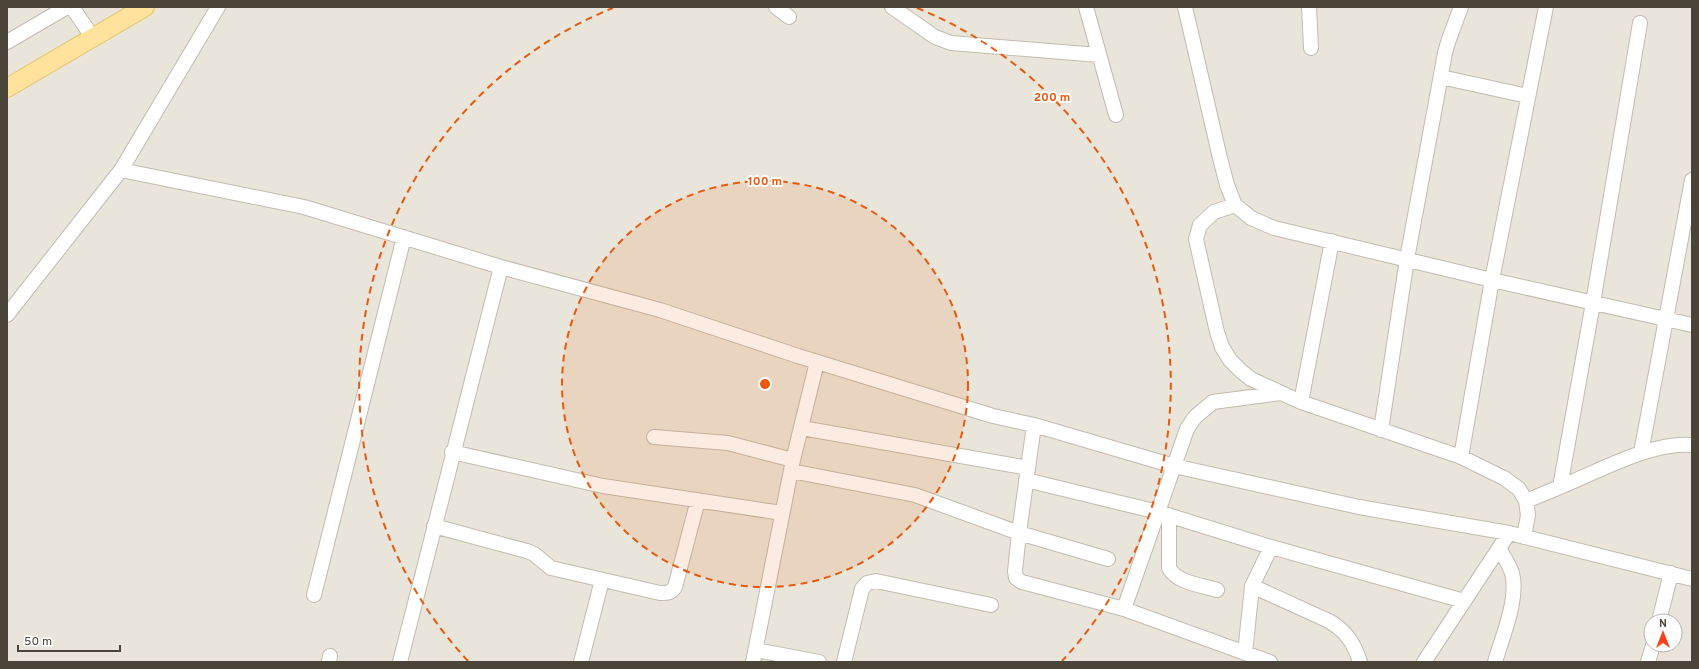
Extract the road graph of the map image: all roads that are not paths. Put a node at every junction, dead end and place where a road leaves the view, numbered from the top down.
1 (67, 7) edge
2 (72, 7) edge
3 (145, 7) edge
4 (218, 7) edge
5 (776, 7) edge
6 (892, 7) edge
7 (1086, 7) edge
8 (1185, 7) edge
9 (1309, 7) edge
10 (1461, 7) edge
11 (1546, 7) edge
12 (789, 17) dead end
13 (1640, 23) dead end
14 (93, 38) junction
15 (7, 42) edge
16 (1311, 48) dead end
17 (1099, 55) junction
18 (1441, 77) junction
19 (7, 88) edge
20 (1527, 96) junction
21 (1116, 115) dead end
22 (121, 170) junction
23 (1692, 180) edge
24 (1235, 205) junction
25 (404, 237) junction
26 (1332, 242) junction
27 (1407, 259) junction
28 (501, 267) junction
29 (1492, 280) junction
30 (1593, 303) junction
31 (7, 315) edge
32 (1667, 319) junction
33 (1692, 325) edge
34 (817, 362) junction
35 (1282, 393) junction
36 (1301, 402) junction
37 (1034, 425) junction
38 (802, 428) junction
39 (1381, 430) junction
40 (654, 437) dead end
41 (1691, 444) edge
42 (452, 452) junction
43 (1641, 453) junction
44 (1461, 457) junction
45 (792, 465) junction
46 (1174, 466) junction
47 (1027, 474) junction
48 (1560, 487) junction
49 (698, 500) junction
50 (1526, 502) junction
51 (782, 513) junction
52 (1163, 514) junction
53 (434, 526) junction
54 (1019, 533) junction
55 (1509, 533) junction
56 (1524, 537) junction
57 (1271, 547) junction
58 (1499, 548) junction
59 (1108, 559) dead end
60 (1671, 573) junction
61 (1692, 579) edge
62 (602, 580) junction
63 (1252, 586) junction
64 (1217, 590) dead end
65 (314, 596) dead end
66 (1464, 601) junction
67 (991, 605) dead end
68 (1124, 608) junction
69 (1661, 613) edge
70 (1245, 653) junction
71 (754, 656) edge
72 (400, 662) edge
73 (581, 662) edge
74 (819, 662) edge
75 (844, 662) edge
76 (1270, 662) edge
77 (1360, 662) edge
78 (1424, 662) edge
79 (1495, 662) edge

1 - 15 street
2 - 14 street
3 - 14 main road
4 - 22 street
5 - 12 street
6 - 17 street
7 - 17 street
8 - 24 street
9 - 16 street
10 - 18 street
11 - 20 street
13 - 30 street
14 - 19 main road
17 - 21 street
18 - 20 street
18 - 27 street
20 - 29 street
22 - 25 street
22 - 31 street
23 - 32 street
24 - 26 street
24 - 35 street
25 - 28 street
25 - 65 street
26 - 27 street
26 - 36 street
27 - 29 street
27 - 39 street
28 - 34 street
28 - 42 street
29 - 30 street
29 - 44 street
30 - 32 street
30 - 48 street
32 - 33 street
32 - 43 street
34 - 37 street
34 - 38 street
35 - 36 street
35 - 46 street
36 - 39 street
37 - 46 street
37 - 47 street
38 - 45 street
38 - 47 street
39 - 44 street
40 - 45 street
41 - 43 street
42 - 49 street
42 - 53 street
43 - 48 street
44 - 50 street
45 - 51 street
45 - 54 street
46 - 52 street
46 - 55 street
47 - 52 street
47 - 54 street
48 - 50 street
49 - 51 street
49 - 62 street
50 - 56 street
51 - 71 street
52 - 57 street
52 - 64 street
52 - 68 street
53 - 62 street
53 - 72 street
54 - 59 street
54 - 68 street
55 - 56 street
55 - 58 street
56 - 60 street
57 - 63 street
57 - 66 street
58 - 66 street
58 - 79 street
60 - 61 street
60 - 69 street
62 - 73 street
63 - 70 street
63 - 77 street
66 - 78 street
67 - 75 street
68 - 70 street
70 - 76 street
71 - 74 street

